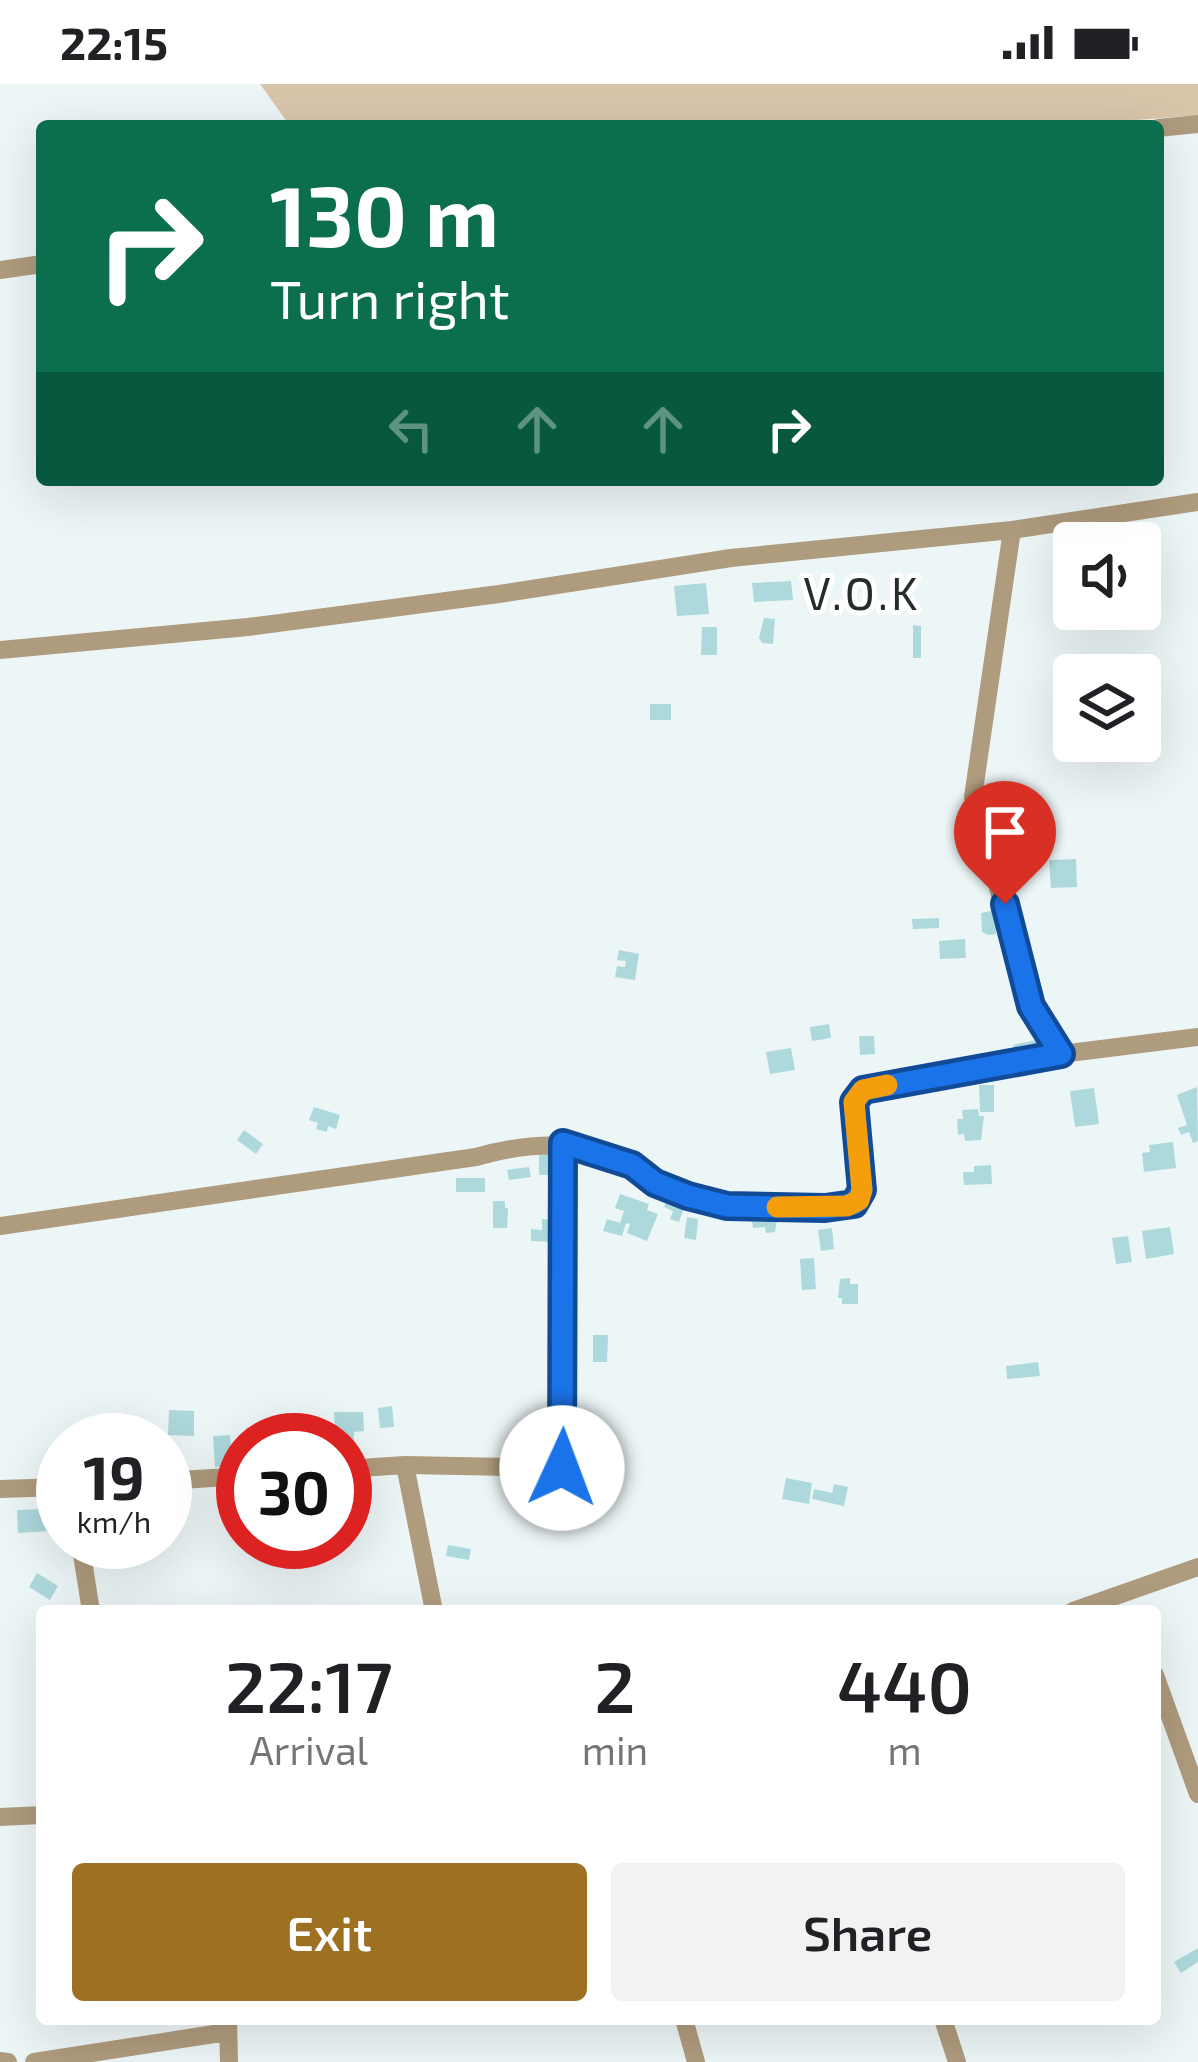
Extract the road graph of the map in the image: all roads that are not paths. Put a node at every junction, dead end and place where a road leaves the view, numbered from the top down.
1 (1198, 124) edge
2 (1164, 127) edge
3 (36, 265) edge
4 (0, 270) edge
5 (1198, 502) edge
6 (1012, 530) junction
7 (0, 650) edge
8 (1198, 1036) edge
9 (1061, 1054) junction
10 (563, 1143) junction
11 (0, 1226) edge
12 (405, 1465) junction
13 (372, 1467) edge
14 (36, 1488) edge
15 (0, 1489) edge
16 (1198, 1567) edge
17 (84, 1569) edge
18 (1128, 1602) edge
19 (90, 1605) edge
20 (433, 1605) edge
21 (1161, 1692) edge
22 (1198, 1794) edge
23 (36, 1815) edge
24 (0, 1817) edge
25 (686, 2025) edge
26 (945, 2025) edge
27 (228, 2026) edge
28 (34, 2062) edge
29 (230, 2062) edge
30 (696, 2062) edge
31 (957, 2062) edge

1 - 2 street
3 - 4 street
5 - 6 street
6 - 7 street
6 - 9 street
8 - 9 street
9 - 10 street
10 - 11 street
10 - 12 street
12 - 13 street
12 - 20 street
14 - 15 street
16 - 18 street
17 - 19 street
21 - 22 street
23 - 24 street
25 - 30 street
26 - 31 street
27 - 28 street
27 - 29 street

